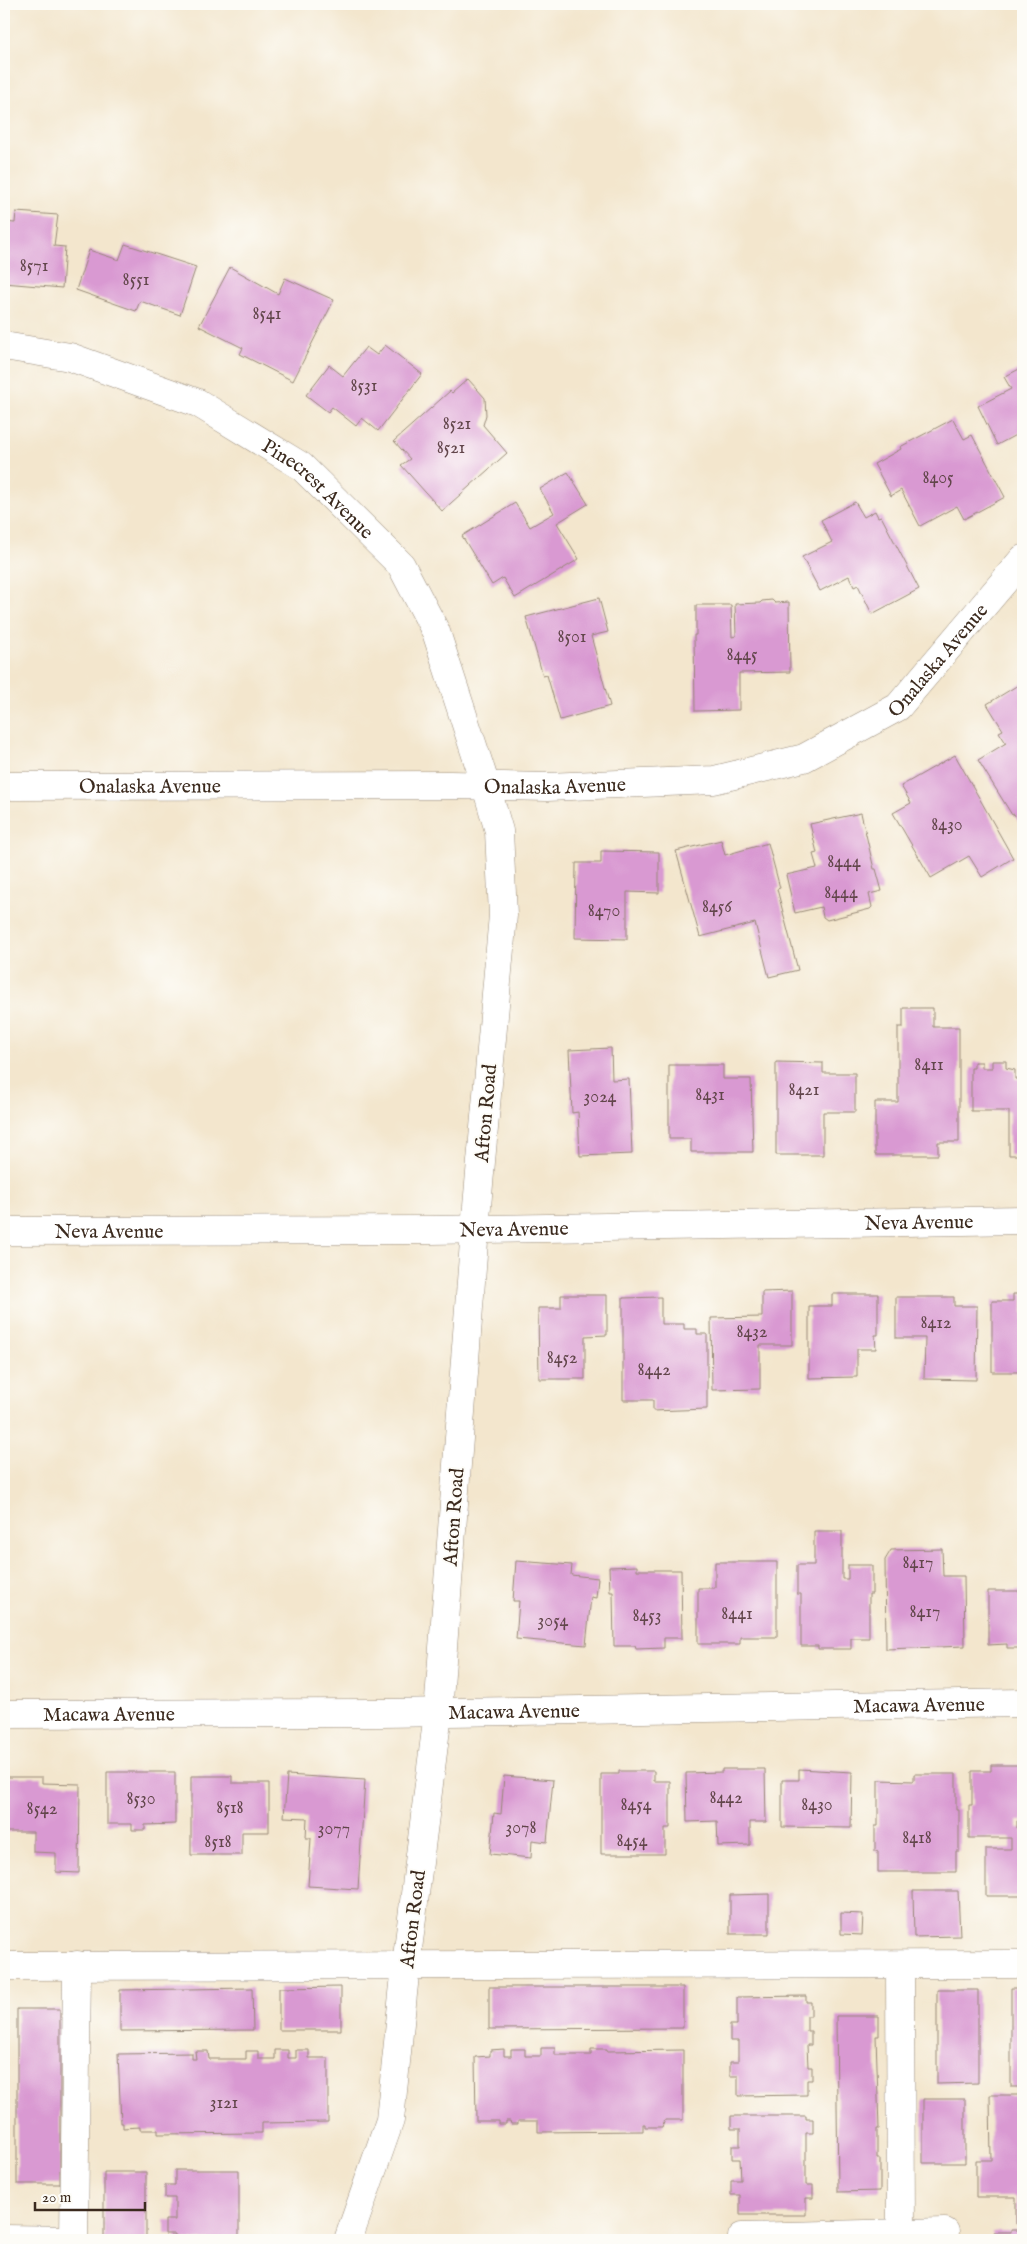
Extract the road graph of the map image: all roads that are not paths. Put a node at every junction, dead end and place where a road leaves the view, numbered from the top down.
1 (4, 346) edge
2 (1023, 559) edge
3 (4, 786) edge
4 (486, 786) junction
5 (1023, 1220) edge
6 (475, 1229) junction
7 (4, 1231) edge
8 (1023, 1703) edge
9 (438, 1713) junction
10 (4, 1714) edge
11 (1023, 1964) edge
12 (77, 1965) junction
13 (406, 1965) junction
14 (900, 1965) junction
15 (4, 1966) edge
16 (901, 2232) junction
17 (945, 2232) dead end
18 (742, 2236) dead end
19 (4, 2239) edge
20 (74, 2240) edge
21 (348, 2240) edge

1 - 4 street, Pinecrest Avenue
2 - 4 street, Onalaska Avenue
3 - 4 street, Onalaska Avenue
4 - 6 street, Afton Road
5 - 6 street, Neva Avenue
6 - 7 street, Neva Avenue
6 - 9 street, Afton Road
8 - 9 street, Macawa Avenue
9 - 10 street, Macawa Avenue
9 - 13 street, Afton Road
11 - 14 street
12 - 13 street
12 - 15 street
12 - 20 street
13 - 14 street
13 - 21 street, Afton Road
14 - 16 street
16 - 17 street
16 - 18 street
19 - 20 street

